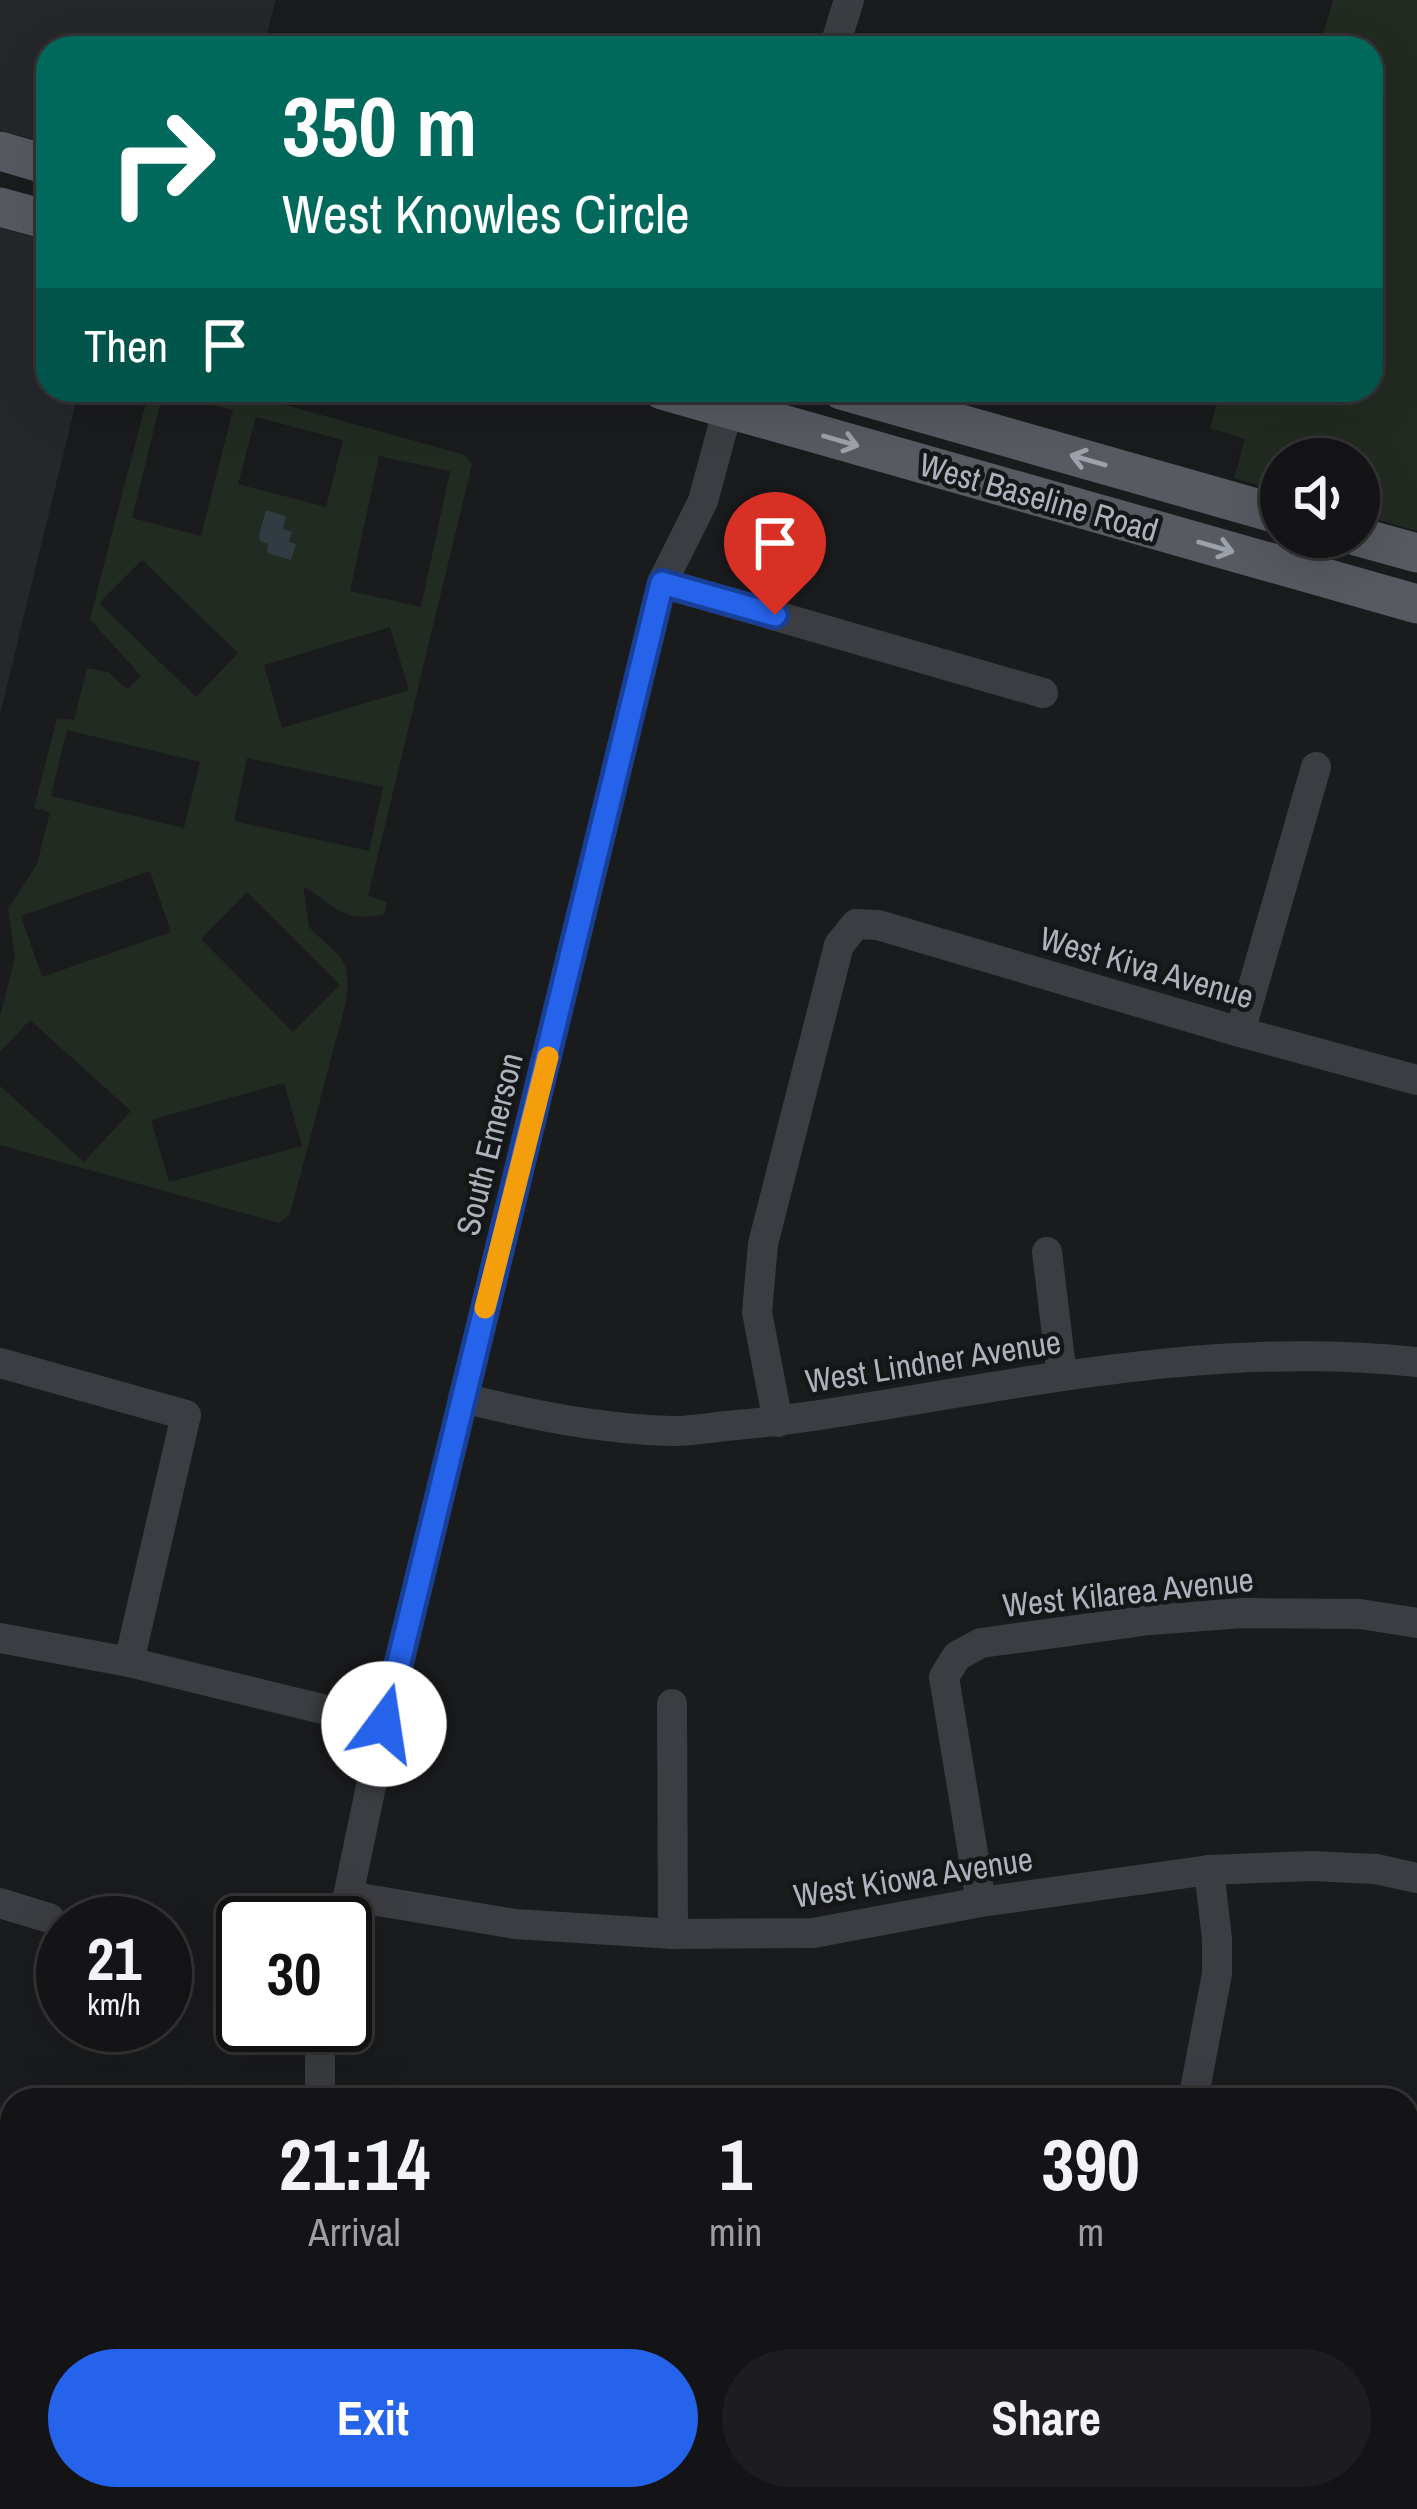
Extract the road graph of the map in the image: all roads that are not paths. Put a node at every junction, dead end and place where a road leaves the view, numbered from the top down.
1 (849, 0) edge
2 (838, 36) edge
3 (0, 151) edge
4 (36, 162) edge
5 (0, 207) edge
6 (36, 217) edge
7 (730, 402) edge
8 (738, 402) edge
9 (883, 402) edge
10 (1260, 509) edge
11 (1380, 543) edge
12 (1417, 554) edge
13 (662, 583) junction
14 (1417, 604) edge
15 (1043, 693) dead end
16 (1316, 766) dead end
17 (1240, 1032) junction
18 (1417, 1080) edge
19 (1047, 1252) dead end
20 (1417, 1362) edge
21 (0, 1363) edge
22 (1062, 1376) junction
23 (463, 1398) junction
24 (778, 1422) junction
25 (1417, 1623) edge
26 (0, 1638) edge
27 (129, 1662) junction
28 (673, 1704) dead end
29 (384, 1724) junction
30 (1209, 1870) junction
31 (1417, 1878) edge
32 (345, 1896) edge
33 (980, 1902) junction
34 (0, 1903) edge
35 (372, 1912) edge
36 (36, 1914) edge
37 (673, 1934) junction
38 (320, 2052) edge
39 (320, 2088) edge
40 (1195, 2088) edge

1 - 2 street
3 - 4 main road
5 - 6 main road
7 - 13 street, South Emerson
8 -> 14 main road, West Baseline Road
10 -> 9 main road, West Baseline Road
11 - 12 main road
13 - 15 street
13 - 23 street, South Emerson
16 - 17 street
17 - 18 street, West Kiva Avenue
17 - 24 street, West Kiva Avenue
19 - 22 street
20 - 22 street, West Lindner Avenue
21 - 27 street
22 - 24 street, West Lindner Avenue
23 - 24 street, West Lindner Avenue
23 - 29 street, South Emerson
25 - 33 street, West Kilarea Avenue
26 - 27 street
27 - 29 street
28 - 37 street
29 - 32 street, South Emerson
30 - 31 street, West Kiowa Avenue
30 - 33 street, West Kiowa Avenue
30 - 40 street
33 - 37 street, West Kiowa Avenue
34 - 36 street
35 - 37 street, West Kiowa Avenue
38 - 39 street

